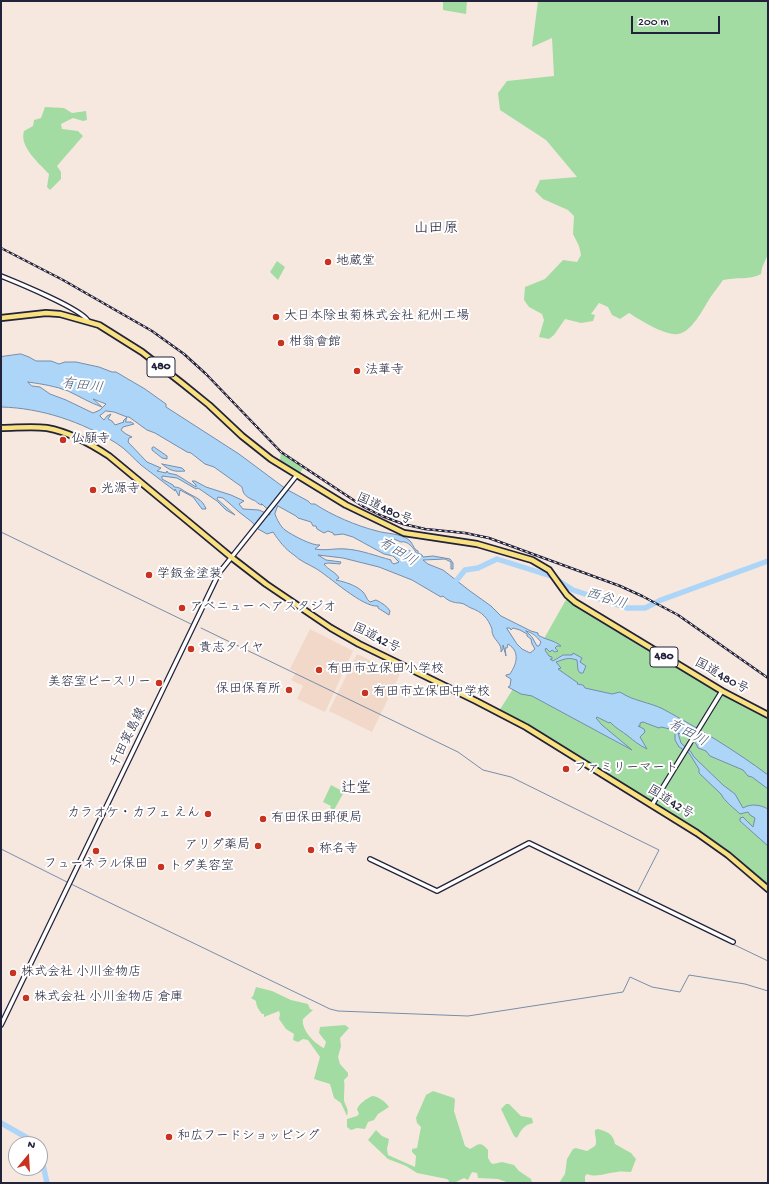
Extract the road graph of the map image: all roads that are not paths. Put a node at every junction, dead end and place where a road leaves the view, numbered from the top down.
1 (1, 276) edge
2 (1, 318) edge
3 (88, 321) junction
4 (1, 428) edge
5 (296, 476) junction
6 (232, 556) junction
7 (721, 693) junction
8 (768, 715) edge
9 (653, 804) junction
10 (370, 859) dead end
11 (768, 889) edge
12 (733, 942) dead end
13 (1, 1026) edge

1 - 3 street
2 - 3 highway, 国道480号 / 480
3 - 5 highway, 国道480号 / 480
4 - 6 highway, 国道42号
5 - 6 street, 千田箕島線
5 - 7 highway, 国道480号 / 480
6 - 9 highway, 国道42号
6 - 13 street, 千田箕島線
7 - 8 highway, 国道480号 / 480
7 - 9 street
9 - 11 highway, 国道42号
10 - 12 street

